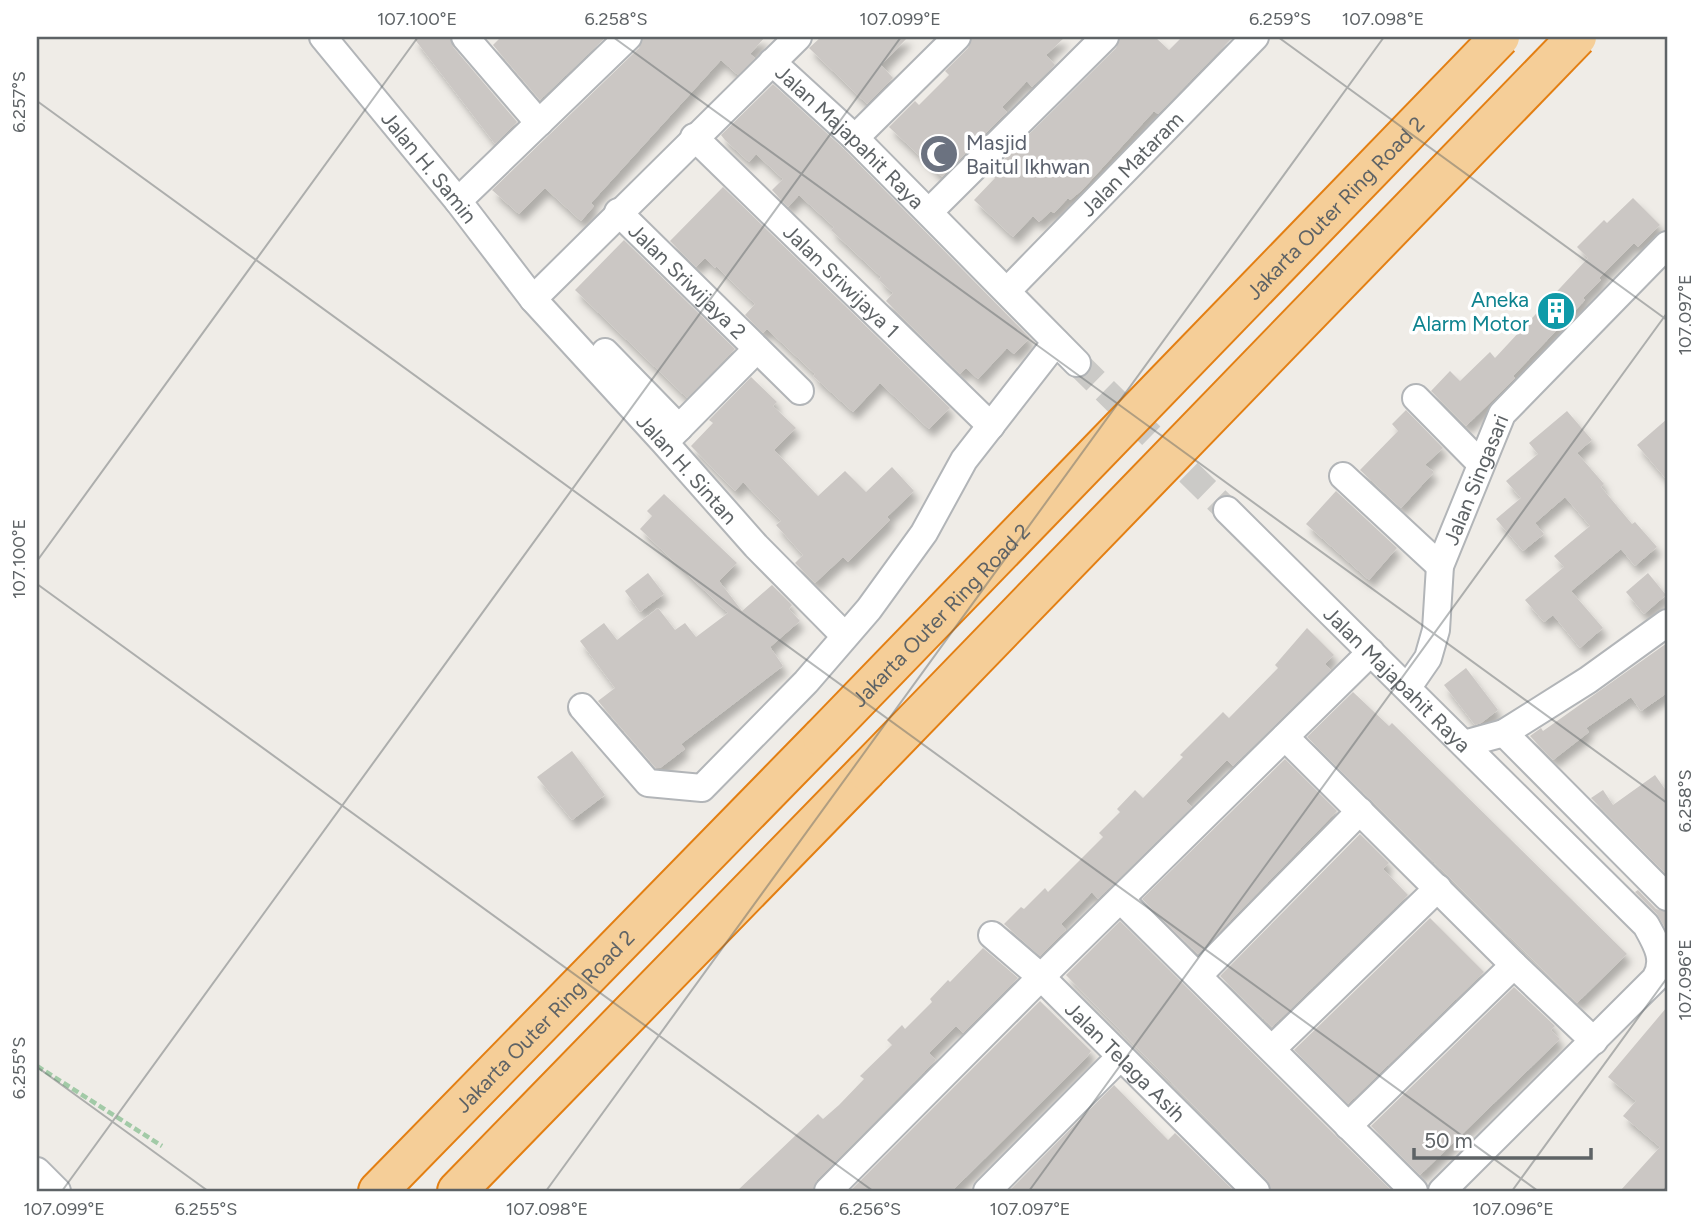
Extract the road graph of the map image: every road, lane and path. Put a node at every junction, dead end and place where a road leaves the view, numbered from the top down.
1 (323, 37) edge
2 (628, 37) edge
3 (798, 37) edge
4 (957, 37) edge
5 (1105, 37) edge
6 (1255, 37) edge
7 (1500, 37) edge
8 (1577, 37) edge
9 (469, 38) edge
10 (772, 62) junction
11 (539, 123) junction
12 (694, 137) junction
13 (855, 138) junction
14 (458, 201) junction
15 (618, 212) junction
16 (929, 212) junction
17 (1667, 245) edge
18 (1007, 291) junction
19 (538, 294) junction
20 (1056, 342) junction
21 (757, 349) junction
22 (1077, 363) tunnel mouth
23 (800, 391) dead end
24 (1416, 398) dead end
25 (991, 426) junction
26 (672, 435) junction
27 (1481, 464) junction
28 (1343, 476) dead end
29 (1227, 510) tunnel mouth
30 (1440, 566) junction
31 (1667, 623) edge
32 (845, 636) junction
33 (1371, 652) junction
34 (1408, 687) junction
35 (582, 707) dead end
36 (1504, 733) junction
37 (1285, 737) junction
38 (1464, 744) junction
39 (1360, 811) junction
40 (1438, 888) junction
41 (1667, 897) edge
42 (1121, 900) junction
43 (992, 935) dead end
44 (1514, 965) junction
45 (1199, 975) junction
46 (1041, 977) junction
47 (1594, 1041) junction
48 (1273, 1048) junction
49 (1119, 1057) junction
50 (37, 1066) edge
51 (1348, 1126) junction
52 (162, 1146) dead end
53 (37, 1171) edge
54 (57, 1191) edge
55 (378, 1191) edge
56 (457, 1191) edge
57 (828, 1191) edge
58 (987, 1191) edge
59 (1256, 1191) edge
60 (1414, 1191) edge
61 (1442, 1191) edge

1 - 14 street, Jalan H. Samin
2 - 11 street
3 - 10 street
4 - 13 street
5 - 16 street
6 - 18 street, Jalan Mataram
7 - 55 highway, Jakarta Outer Ring Road 2, bridge
8 - 56 highway, bridge
9 - 11 street
10 - 12 street, Jalan Majapahit Raya
10 - 13 street, Jalan Majapahit Raya
11 - 14 street
12 - 15 street, Jalan Majapahit Raya
12 - 25 street, Jalan Sriwijaya 1
13 - 16 street, Jalan Majapahit Raya
14 - 19 street, Jalan H. Samin
15 - 19 street, Jalan Majapahit Raya
15 - 21 street, Jalan Sriwijaya 2
16 - 18 street, Jalan Majapahit Raya
17 - 27 street, Jalan Singasari
18 - 20 street, Jalan Majapahit Raya
19 - 26 street, Jalan H. Samin
20 - 22 street, Jalan Majapahit Raya
20 - 25 street
21 - 23 street, Jalan Sriwijaya 2
21 - 26 street, Jalan Sriwijaya 2
24 - 27 street
25 - 32 street
26 - 32 street, Jalan H. Sintan
27 - 30 street, Jalan Singasari
28 - 30 street
29 - 33 street, Jalan Majapahit Raya
30 - 34 street, Jalan Singasari
31 - 36 street
32 - 35 street
33 - 34 street, Jalan Majapahit Raya
33 - 37 street
34 - 38 street, Jalan Majapahit Raya
36 - 38 street, Jalan Majapahit Raya
36 - 41 street, Jalan Majapahit Raya
37 - 39 street
37 - 42 street
38 - 47 street
39 - 40 street
39 - 45 street
40 - 44 street
40 - 48 street
42 - 45 street
42 - 46 street
43 - 46 street, Jalan Telaga Asih
44 - 47 street
44 - 51 street
45 - 48 street
46 - 49 street, Jalan Telaga Asih
46 - 57 street
47 - 61 street
48 - 51 street
49 - 58 street
49 - 59 street, Jalan Telaga Asih
50 - 52 path
51 - 60 street
53 - 54 street

